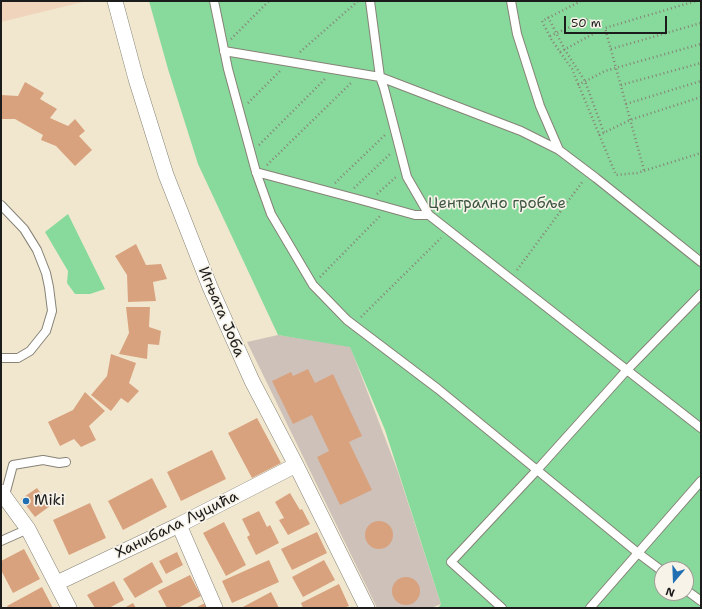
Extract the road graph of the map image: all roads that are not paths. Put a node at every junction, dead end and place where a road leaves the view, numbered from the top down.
1 (115, 1) edge
2 (214, 1) edge
3 (370, 1) edge
4 (511, 1) edge
5 (224, 49) junction
6 (380, 77) junction
7 (559, 150) junction
8 (258, 172) junction
9 (1, 205) edge
10 (429, 215) junction
11 (701, 262) edge
12 (701, 294) edge
13 (1, 358) edge
14 (626, 371) junction
15 (701, 428) edge
16 (66, 462) dead end
17 (296, 465) junction
18 (537, 470) junction
19 (701, 481) edge
20 (3, 494) edge
21 (179, 525) junction
22 (28, 529) junction
23 (1, 541) edge
24 (638, 553) junction
25 (654, 565) edge
26 (57, 583) junction
27 (69, 608) edge
28 (215, 608) edge
29 (367, 608) edge
30 (502, 608) edge
31 (590, 608) edge

1 - 17 street, Игњата Јоба
2 - 5 lane
3 - 6 lane
4 - 7 lane
5 - 6 lane
5 - 8 lane
6 - 7 lane
6 - 10 lane
7 - 11 lane
8 - 10 lane
8 - 18 lane
9 - 13 lane
10 - 14 lane
12 - 14 lane
14 - 15 lane
14 - 18 lane
16 - 20 lane
17 - 21 street, Ханибала Луцића
17 - 29 street, Игњата Јоба
18 - 24 lane
18 - 30 lane
19 - 24 lane
20 - 22 street
21 - 26 street, Ханибала Луцића
21 - 28 street
22 - 23 lane
22 - 26 street
24 - 25 lane
24 - 31 lane
26 - 27 street

